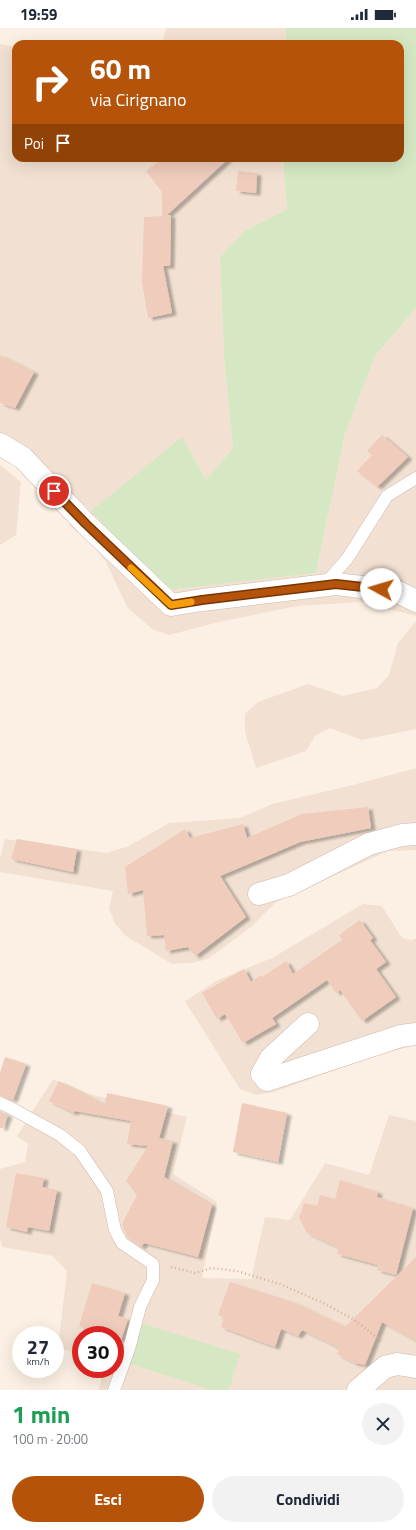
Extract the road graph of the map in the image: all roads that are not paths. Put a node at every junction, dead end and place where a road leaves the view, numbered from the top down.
1 (0, 444) edge
2 (416, 478) edge
3 (324, 586) junction
4 (416, 601) edge
5 (416, 834) edge
6 (259, 894) dead end
7 (308, 1024) dead end
8 (416, 1034) edge
9 (0, 1103) edge
10 (406, 1365) edge
11 (114, 1390) edge
12 (358, 1390) edge

1 - 3 street
2 - 3 lane
3 - 4 street
5 - 6 street
7 - 8 street
9 - 11 lane
10 - 12 street

